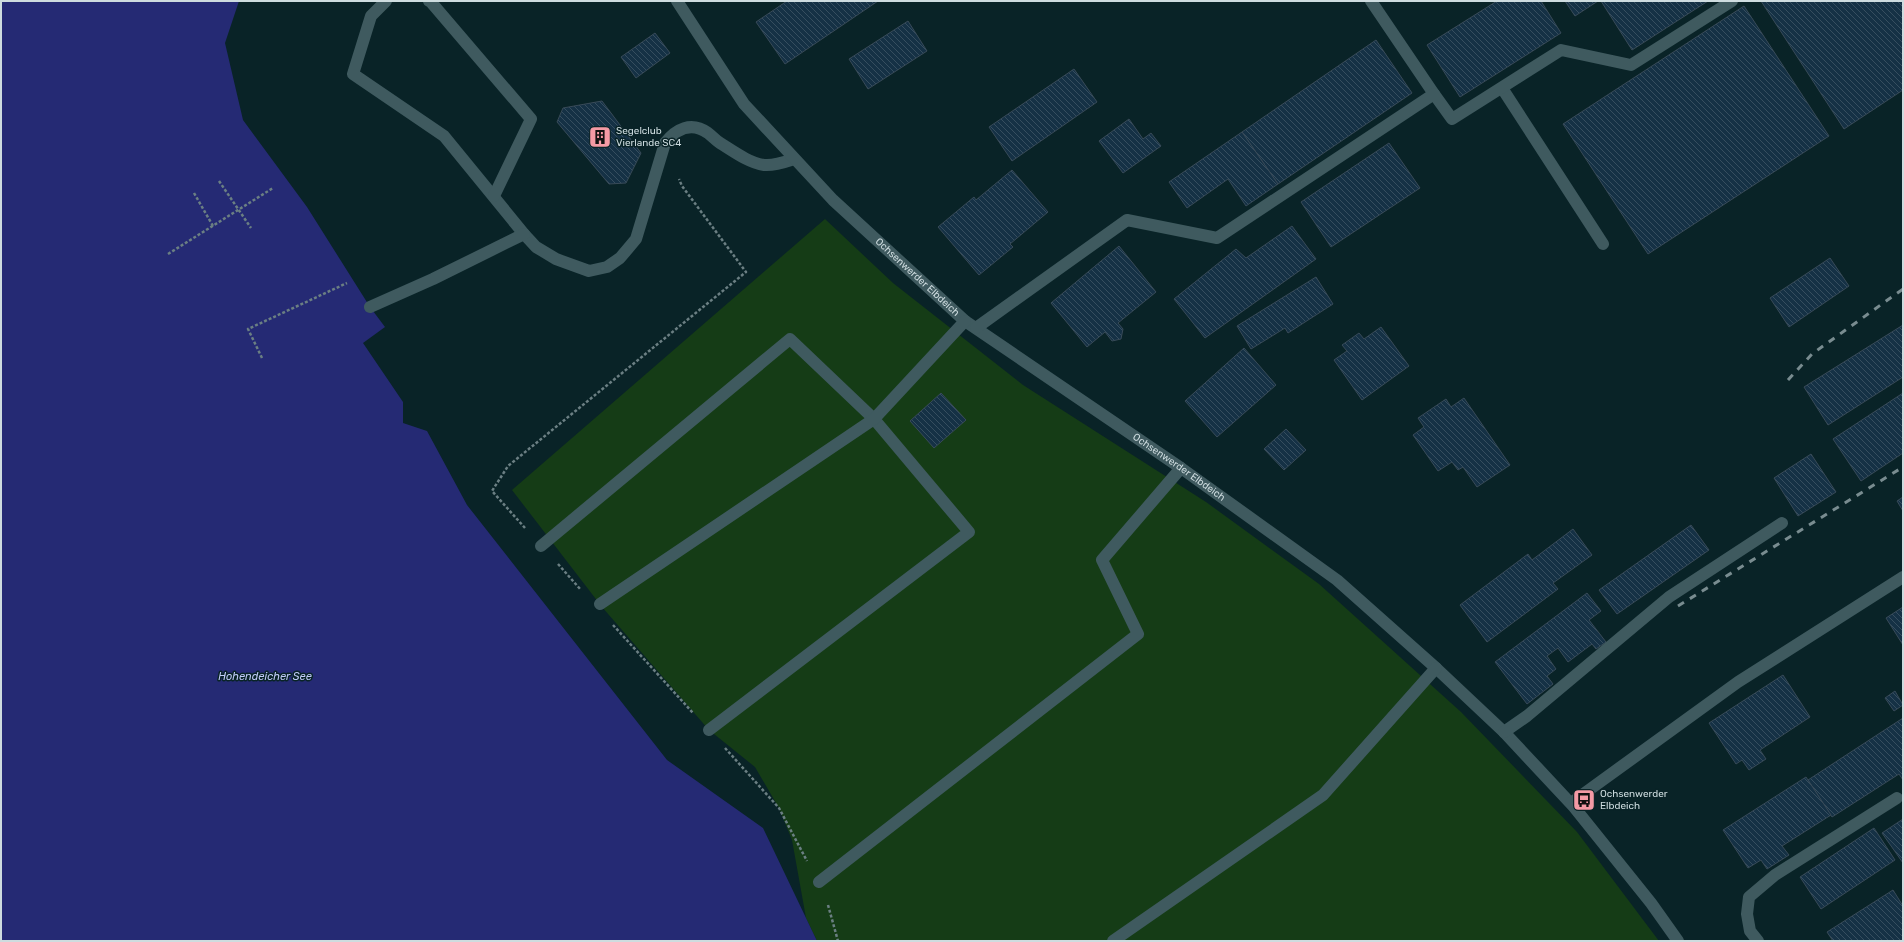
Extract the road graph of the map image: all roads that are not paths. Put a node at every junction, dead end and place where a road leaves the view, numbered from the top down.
1 (386, 1) edge
2 (429, 1) edge
3 (677, 1) edge
4 (1371, 1) edge
5 (1732, 1) edge
6 (1502, 88) junction
7 (1434, 94) junction
8 (794, 159) junction
9 (494, 196) junction
10 (524, 234) junction
11 (1603, 244) dead end
12 (370, 307) dead end
13 (970, 325) junction
14 (874, 419) junction
15 (1181, 468) junction
16 (1782, 523) dead end
17 (541, 546) road end
18 (1903, 577) edge
19 (600, 604) dead end
20 (1436, 668) junction
21 (709, 730) road end
22 (1504, 732) junction
23 (1897, 798) dead end
24 (1571, 803) junction
25 (819, 882) road end
26 (1113, 941) edge
27 (1678, 941) edge
28 (1758, 941) edge

1 - 9 street
2 - 9 street
3 - 8 street, Ochsenwerder Elbdeich
4 - 7 street
5 - 6 street
6 - 7 street
6 - 11 street
7 - 13 street
8 - 10 street
8 - 13 street, Ochsenwerder Elbdeich
9 - 10 street
10 - 12 street
13 - 14 street
13 - 15 street, Ochsenwerder Elbdeich
14 - 17 street
14 - 19 street
14 - 21 street
15 - 20 street, Ochsenwerder Elbdeich
15 - 25 street
16 - 22 street
18 - 24 street
20 - 22 street, Ochsenwerder Elbdeich
20 - 26 street
22 - 24 street, Ochsenwerder Elbdeich
23 - 28 street
24 - 27 street, Ochsenwerder Elbdeich

